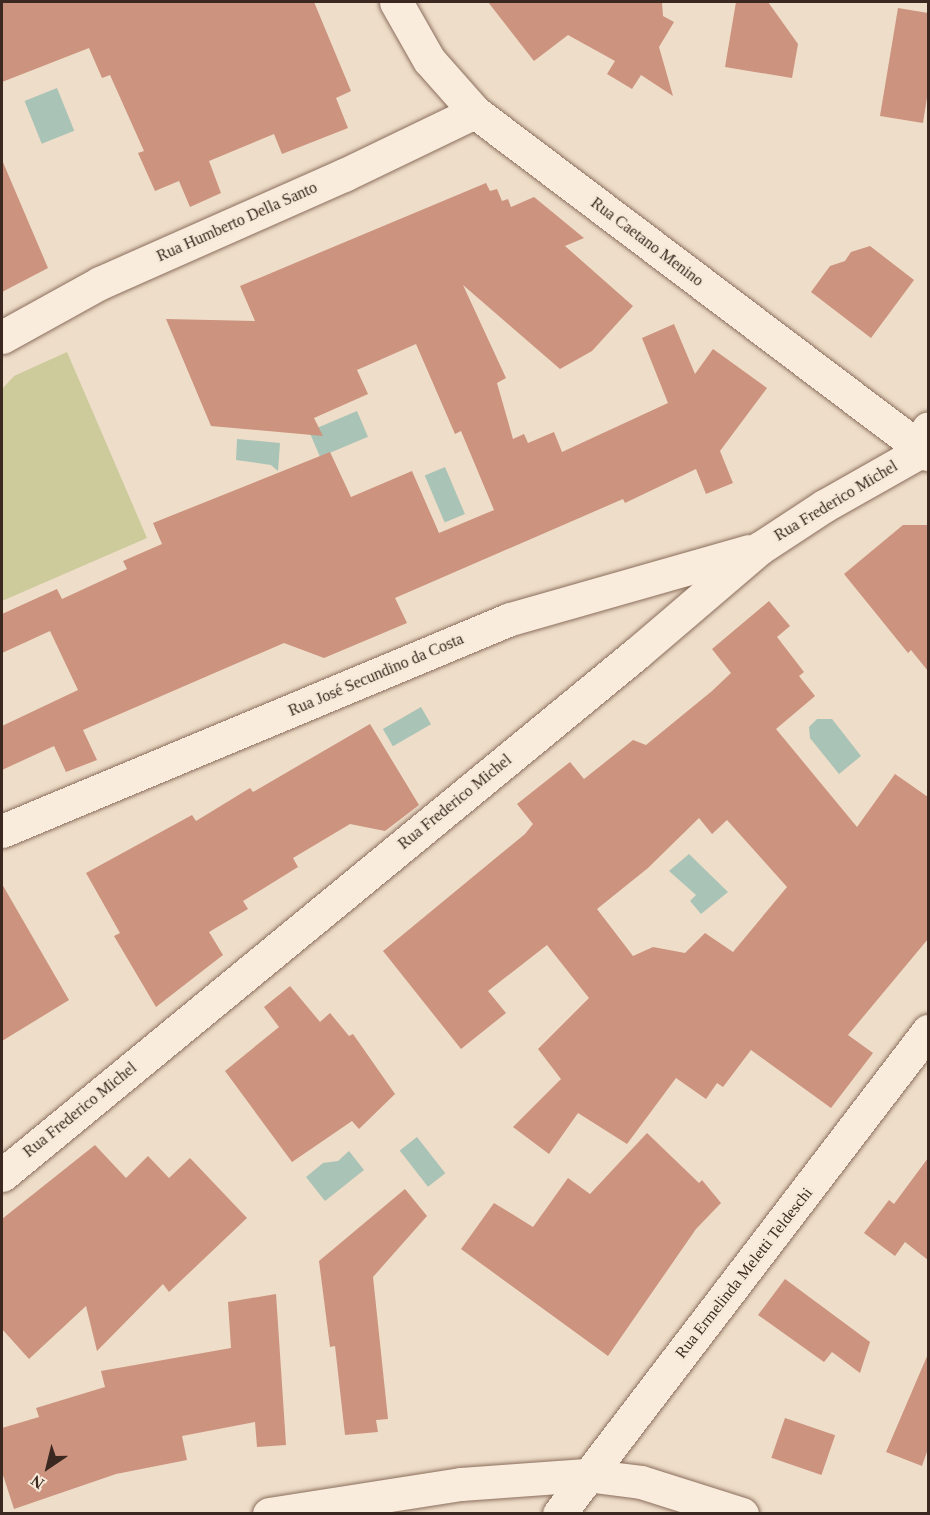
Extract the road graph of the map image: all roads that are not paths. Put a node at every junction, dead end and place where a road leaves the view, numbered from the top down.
1 (396, 2) edge
2 (475, 112) junction
3 (2, 337) edge
4 (927, 444) edge
5 (760, 548) junction
6 (2, 831) edge
7 (928, 1031) edge
8 (2, 1174) edge
9 (586, 1475) junction
10 (269, 1514) edge
11 (559, 1514) edge
12 (742, 1514) edge

1 - 2 street, Rua Caetano Menino
2 - 3 street, Rua Humberto Della Santo
2 - 4 street, Rua Caetano Menino
4 - 5 street, Rua Frederico Michel
5 - 6 street, Rua José Secundino da Costa
5 - 8 street, Rua Frederico Michel
7 - 9 street, Rua Ermelinda Meletti Teldeschi
9 - 10 street
9 - 11 street, Rua Ermelinda Meletti Teldeschi
9 - 12 street

